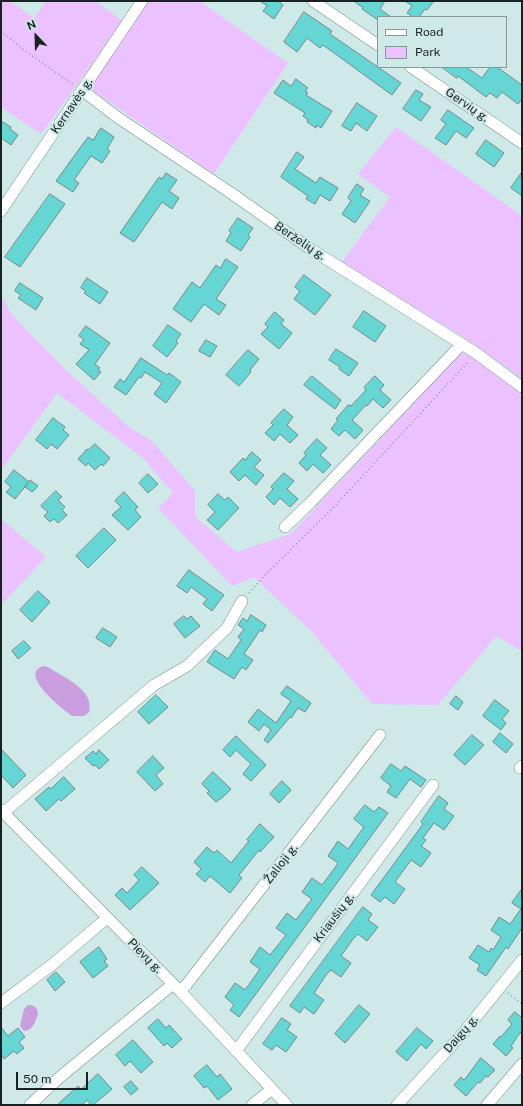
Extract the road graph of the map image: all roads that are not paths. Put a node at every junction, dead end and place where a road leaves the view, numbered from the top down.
1 (142, 1) edge
2 (313, 1) edge
3 (377, 44) edge
4 (412, 68) edge
5 (82, 90) junction
6 (522, 143) edge
7 (1, 211) edge
8 (462, 344) junction
9 (522, 386) edge
10 (285, 527) dead end
11 (242, 601) road end
12 (380, 735) dead end
13 (433, 785) dead end
14 (2, 811) edge
15 (107, 918) junction
16 (522, 960) edge
17 (176, 988) junction
18 (1, 1002) edge
19 (236, 1051) junction
20 (522, 1064) edge
21 (272, 1090) junction
22 (30, 1105) edge
23 (252, 1105) edge
24 (287, 1105) edge
25 (397, 1105) edge
26 (487, 1105) edge

1 - 5 street, Kernavės g.
2 - 3 street
4 - 6 street, Gervių g.
5 - 7 street, Kernavės g.
5 - 8 street, Berželių g.
8 - 9 street, Berželių g.
8 - 10 street
11 - 14 street
12 - 17 street, Žalioji g.
13 - 19 street, Kriaušių g.
14 - 15 street, Pievų g.
15 - 17 street, Pievų g.
15 - 18 street
16 - 25 street, Daigų g.
17 - 19 street, Pievų g.
17 - 22 street, Žalioji g.
19 - 21 street, Pievų g.
20 - 26 street
21 - 23 street
21 - 24 street, Pievų g.

